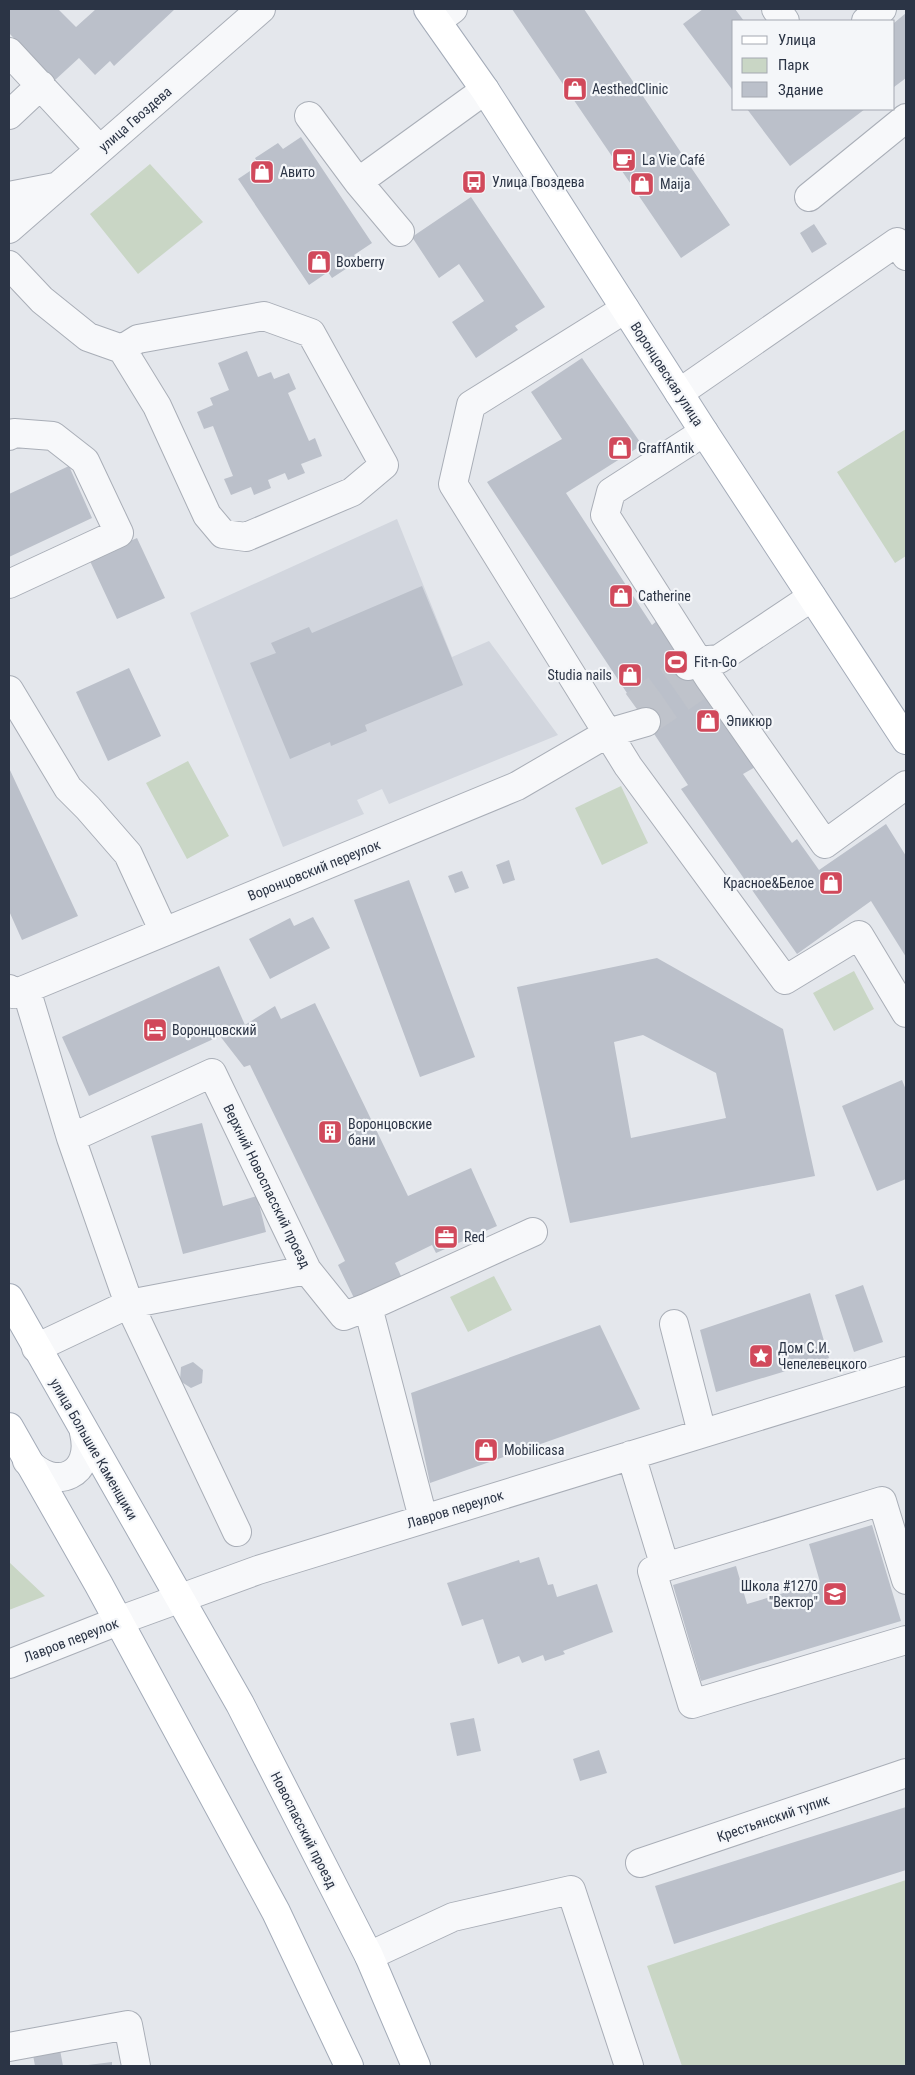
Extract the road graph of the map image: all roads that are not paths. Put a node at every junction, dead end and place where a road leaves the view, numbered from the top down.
1 (261, 9) edge
2 (776, 9) edge
3 (882, 9) edge
4 (439, 13) edge
5 (784, 20) edge
6 (867, 20) edge
7 (9, 52) edge
8 (41, 85) junction
9 (485, 90) junction
10 (9, 115) edge
11 (309, 116) dead end
12 (906, 118) edge
13 (99, 149) junction
14 (358, 182) junction
15 (57, 187) junction
16 (9, 196) edge
17 (810, 197) dead end
18 (9, 229) edge
19 (400, 232) dead end
20 (906, 256) edge
21 (9, 265) edge
22 (625, 309) junction
23 (122, 349) junction
24 (679, 392) junction
25 (704, 432) junction
26 (9, 436) edge
27 (9, 584) edge
28 (812, 597) junction
29 (703, 670) junction
30 (9, 690) edge
31 (640, 713) tunnel mouth
32 (608, 734) junction
33 (906, 740) edge
34 (906, 785) edge
35 (164, 932) junction
36 (16, 991) edge
37 (906, 1013) edge
38 (71, 1138) junction
39 (533, 1232) dead end
40 (308, 1270) junction
41 (9, 1298) edge
42 (129, 1304) junction
43 (368, 1308) junction
44 (674, 1324) dead end
45 (36, 1348) junction
46 (906, 1371) edge
47 (9, 1427) edge
48 (84, 1432) junction
49 (702, 1433) junction
50 (631, 1455) junction
51 (20, 1456) edge
52 (423, 1518) junction
53 (237, 1532) dead end
54 (665, 1567) junction
55 (906, 1580) edge
56 (182, 1599) junction
57 (118, 1621) junction
58 (906, 1640) edge
59 (9, 1664) edge
60 (906, 1772) edge
61 (640, 1863) dead end
62 (369, 1956) junction
63 (9, 2047) edge
64 (136, 2066) edge
65 (349, 2066) edge
66 (416, 2066) edge
67 (629, 2066) edge

1 - 13 street, улица Гвоздева
2 - 5 street
3 - 6 street
4 - 9 main road, Воронцовская улица
7 - 8 street
8 - 10 street
8 - 13 street
9 - 14 street
9 - 22 main road, Воронцовская улица
11 - 14 street
12 - 17 street
13 - 15 street, улица Гвоздева
14 - 19 street
15 - 16 street
15 - 18 street, улица Гвоздева
20 - 24 street
21 - 23 street
22 - 24 main road, Воронцовская улица
22 - 32 street
23 - 23 street
24 - 25 main road, Воронцовская улица
25 - 28 main road, Воронцовская улица
25 - 29 street
26 - 27 street
28 - 29 street
28 - 33 main road, Воронцовская улица
29 - 34 street
30 - 35 street
31 - 32 street, Воронцовский переулок
32 - 35 street, Воронцовский переулок
32 - 37 street
35 - 36 street, Воронцовский переулок
36 - 38 street
38 - 40 street, Верхний Новоспасский проезд
38 - 42 street
39 - 43 street
40 - 42 street
40 - 43 street, Верхний Новоспасский проезд
41 - 45 main road, улица Большие Каменщики
42 - 45 street
42 - 53 street
43 - 52 street
44 - 49 street
45 - 48 main road, улица Большие Каменщики
46 - 49 street, Лавров переулок
47 - 51 main road
48 - 51 street
48 - 56 main road, улица Большие Каменщики
49 - 50 street, Лавров переулок
50 - 52 street, Лавров переулок
50 - 54 street
51 - 57 main road
52 - 56 street, Лавров переулок
54 - 55 street
54 - 58 street
56 - 57 street, Лавров переулок
56 - 62 main road, Новоспасский проезд
57 - 59 street, Лавров переулок
57 - 65 main road
60 - 61 street, Крестьянский тупик
62 - 66 main road, Новоспасский проезд
62 - 67 street
63 - 64 street

